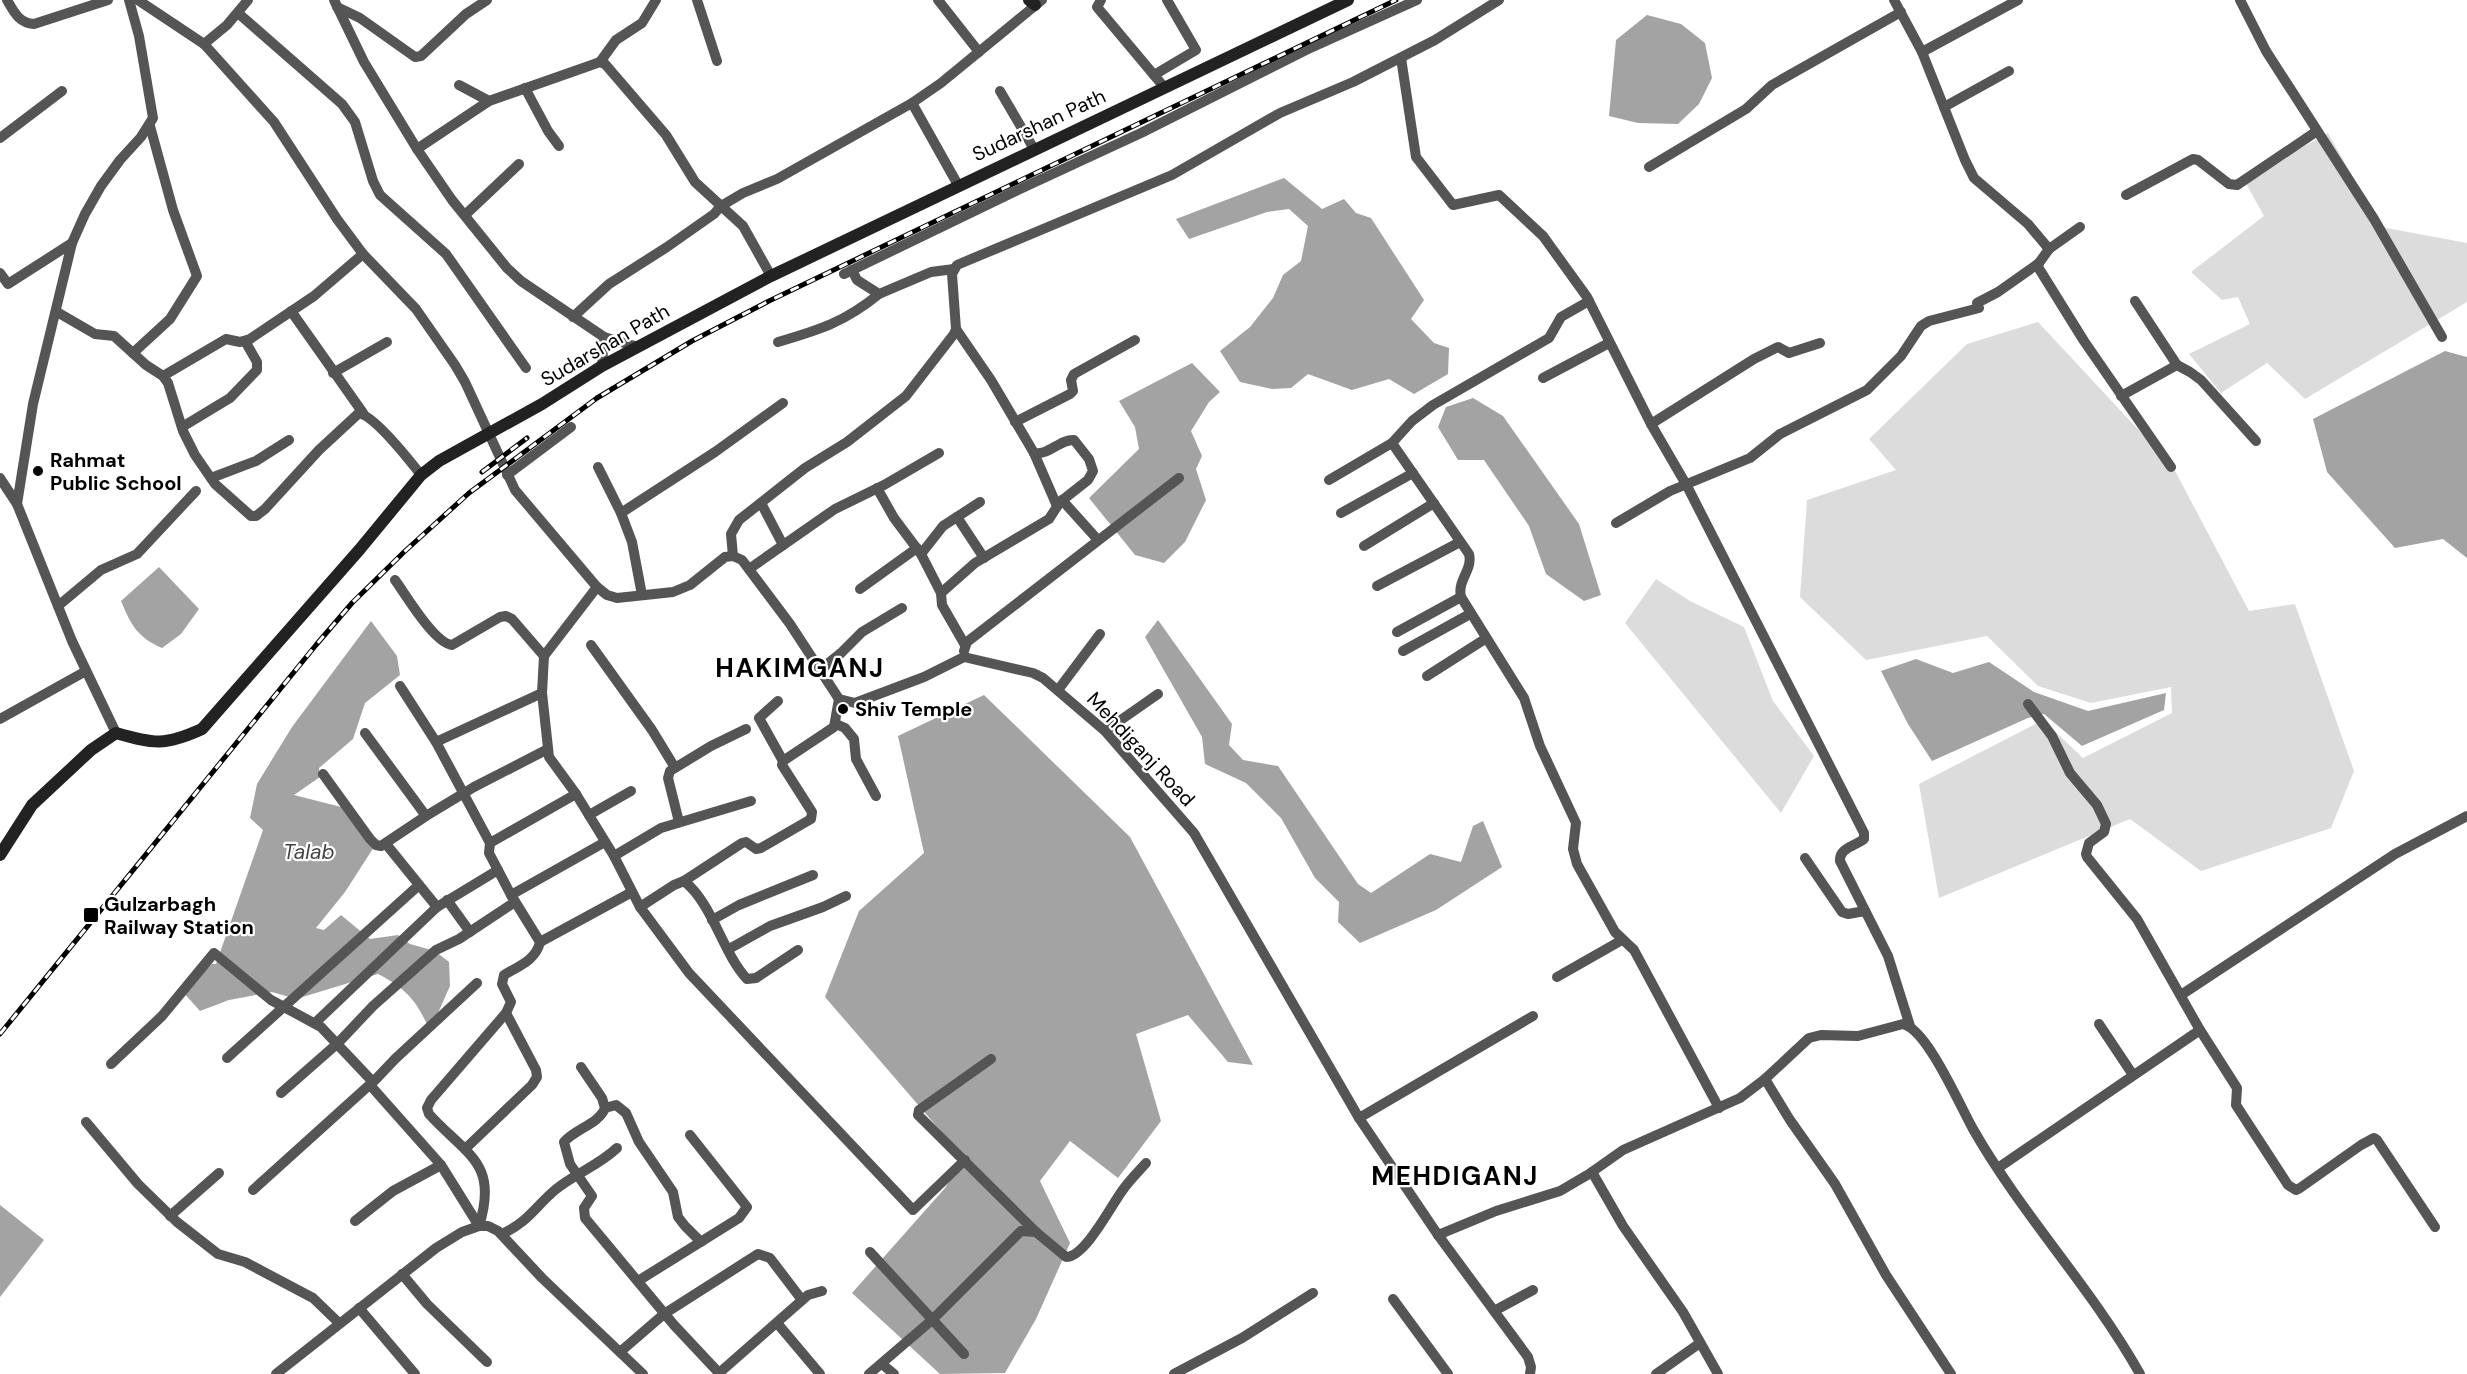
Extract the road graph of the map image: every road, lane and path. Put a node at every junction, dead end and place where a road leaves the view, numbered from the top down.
1 (7, 0) edge
2 (108, 0) edge
3 (129, 0) edge
4 (138, 0) edge
5 (248, 0) edge
6 (487, 0) edge
7 (656, 0) edge
8 (697, 0) edge
9 (938, 0) edge
10 (1101, 0) edge
11 (1167, 0) edge
12 (1348, 0) edge
13 (1417, 0) edge
14 (1499, 0) edge
15 (1893, 0) edge
16 (2018, 0) edge
17 (2240, 0) edge
18 (1035, 2) edge
19 (335, 3) edge
20 (1901, 12) junction
21 (238, 13) junction
22 (204, 44) junction
23 (979, 52) junction
24 (1922, 52) junction
25 (1401, 58) junction
26 (717, 61) dead end
27 (1178, 61) junction
28 (600, 62) junction
29 (2009, 71) dead end
30 (1154, 75) junction
31 (1189, 76) junction
32 (459, 85) dead end
33 (1164, 87) junction
34 (525, 88) junction
35 (62, 92) dead end
36 (1000, 92) dead end
37 (489, 101) junction
38 (912, 103) junction
39 (1944, 107) junction
40 (150, 126) junction
41 (2317, 131) junction
42 (0, 138) edge
43 (559, 146) dead end
44 (417, 149) junction
45 (1035, 149) junction
46 (519, 164) dead end
47 (1648, 167) dead end
48 (958, 185) junction
49 (2126, 195) dead end
50 (721, 206) junction
51 (465, 215) junction
52 (2080, 227) dead end
53 (72, 243) junction
54 (2049, 249) junction
55 (363, 254) junction
56 (2039, 263) junction
57 (954, 268) junction
58 (0, 273) edge
59 (771, 276) junction
60 (879, 294) junction
61 (1589, 301) junction
62 (2135, 301) dead end
63 (291, 311) junction
64 (57, 312) junction
65 (573, 317) junction
66 (956, 329) junction
67 (604, 337) junction
68 (2442, 337) dead end
69 (1135, 340) dead end
70 (245, 341) junction
71 (387, 342) dead end
72 (778, 342) dead end
73 (1608, 343) junction
74 (1820, 343) dead end
75 (638, 347) junction
76 (133, 353) junction
77 (2177, 365) junction
78 (602, 366) junction
79 (526, 368) dead end
80 (333, 373) junction
81 (163, 375) junction
82 (1543, 378) dead end
83 (2121, 396) junction
84 (783, 403) dead end
85 (363, 413) junction
86 (1015, 422) junction
87 (1651, 424) junction
88 (182, 427) junction
89 (571, 428) dead end
90 (489, 434) junction
91 (289, 440) dead end
92 (2256, 441) dead end
93 (1392, 443) junction
94 (939, 453) dead end
95 (1034, 453) junction
96 (598, 467) dead end
97 (2171, 467) dead end
98 (1413, 473) junction
99 (421, 475) junction
100 (507, 475) junction
101 (0, 478) edge
102 (211, 478) junction
103 (1179, 478) dead end
104 (1329, 480) dead end
105 (1687, 486) junction
106 (877, 488) junction
107 (196, 491) dead end
108 (980, 502) dead end
109 (761, 503) junction
110 (1060, 503) junction
111 (1434, 503) junction
112 (17, 504) junction
113 (621, 513) junction
114 (1341, 513) dead end
115 (957, 517) junction
116 (1616, 523) dead end
117 (1098, 540) junction
118 (1460, 542) junction
119 (783, 546) junction
120 (1364, 546) dead end
121 (919, 551) junction
122 (733, 556) junction
123 (984, 558) junction
124 (749, 569) junction
125 (395, 580) dead end
126 (1377, 586) dead end
127 (597, 587) junction
128 (860, 589) dead end
129 (941, 592) junction
130 (642, 595) junction
131 (1461, 597) junction
132 (58, 606) junction
133 (902, 608) dead end
134 (1470, 614) junction
135 (1397, 632) dead end
136 (1100, 634) dead end
137 (1485, 639) junction
138 (591, 645) dead end
139 (965, 645) junction
140 (1403, 651) dead end
141 (544, 656) junction
142 (964, 657) junction
143 (820, 670) junction
144 (86, 671) junction
145 (1427, 676) dead end
146 (400, 686) dead end
147 (1058, 690) junction
148 (542, 693) junction
149 (1158, 694) dead end
150 (839, 699) junction
151 (778, 701) dead end
152 (2028, 704) dead end
153 (0, 719) edge
154 (836, 723) junction
155 (746, 729) dead end
156 (1105, 731) junction
157 (116, 733) junction
158 (365, 733) dead end
159 (436, 742) junction
160 (546, 750) junction
161 (783, 761) junction
162 (674, 766) junction
163 (323, 774) dead end
164 (631, 791) dead end
165 (576, 794) junction
166 (462, 795) junction
167 (876, 796) dead end
168 (751, 801) dead end
169 (589, 814) junction
170 (426, 816) junction
171 (2467, 816) edge
172 (679, 822) junction
173 (605, 842) junction
174 (490, 843) junction
175 (386, 844) junction
176 (0, 855) edge
177 (614, 856) junction
178 (1804, 858) dead end
179 (498, 870) junction
180 (813, 875) dead end
181 (684, 881) junction
182 (419, 885) junction
183 (632, 892) junction
184 (846, 896) dead end
185 (513, 899) junction
186 (447, 900) junction
187 (437, 907) junction
188 (640, 907) junction
189 (1865, 911) junction
190 (712, 920) junction
191 (470, 932) junction
192 (1622, 940) junction
193 (540, 942) junction
194 (729, 949) junction
195 (798, 950) dead end
196 (1557, 977) dead end
197 (477, 983) dead end
198 (2181, 995) junction
199 (284, 1006) junction
200 (506, 1013) junction
201 (1533, 1016) dead end
202 (315, 1023) junction
203 (2099, 1024) dead end
204 (1910, 1026) junction
205 (2200, 1030) junction
206 (338, 1043) junction
207 (227, 1058) dead end
208 (991, 1059) dead end
209 (111, 1064) dead end
210 (581, 1067) dead end
211 (2133, 1076) junction
212 (1766, 1079) junction
213 (371, 1084) junction
214 (281, 1093) dead end
215 (605, 1108) junction
216 (1719, 1108) junction
217 (1359, 1118) junction
218 (86, 1122) dead end
219 (690, 1135) dead end
220 (616, 1148) dead end
221 (465, 1149) junction
222 (965, 1160) junction
223 (1146, 1163) dead end
224 (441, 1165) junction
225 (1998, 1168) junction
226 (1592, 1172) junction
227 (219, 1173) dead end
228 (578, 1176) junction
229 (253, 1190) dead end
230 (170, 1216) junction
231 (355, 1221) dead end
232 (478, 1226) junction
233 (2435, 1227) dead end
234 (1036, 1232) junction
235 (502, 1234) junction
236 (1438, 1234) junction
237 (701, 1242) junction
238 (870, 1252) dead end
239 (402, 1274) junction
240 (638, 1281) junction
241 (1533, 1290) dead end
242 (822, 1291) dead end
243 (1313, 1293) dead end
244 (1393, 1299) dead end
245 (802, 1300) junction
246 (359, 1308) junction
247 (1494, 1311) junction
248 (664, 1314) junction
249 (932, 1320) junction
250 (339, 1323) junction
251 (777, 1323) junction
252 (1700, 1343) junction
253 (620, 1352) junction
254 (964, 1354) dead end
255 (487, 1362) dead end
256 (882, 1364) junction
257 (411, 1373) edge
258 (276, 1374) edge
259 (643, 1374) edge
260 (719, 1374) edge
261 (820, 1374) edge
262 (869, 1374) edge
263 (894, 1374) edge
264 (1174, 1374) edge
265 (1448, 1374) edge
266 (1530, 1374) edge
267 (1656, 1374) edge
268 (1718, 1374) edge
269 (1951, 1374) edge
270 (2140, 1374) edge

1 - 2 street
3 - 40 street
4 - 22 street
5 - 21 street
6 - 19 street
7 - 28 street
8 - 26 street
9 - 23 street
10 - 30 street
11 - 27 street
12 - 31 main road, Sudarshan Path
13 - 60 street
14 - 25 street
15 - 20 street
16 - 24 street
17 - 41 street
18 - 23 street
19 - 44 street
20 - 24 street
20 - 47 street
21 - 22 street
21 - 79 street
22 - 55 street
23 - 38 street
24 - 39 street
25 - 57 street
25 - 61 street
27 - 30 street
27 - 31 street
28 - 34 street
28 - 50 street
29 - 39 street
30 - 33 street
31 - 33 main road, Sudarshan Path
32 - 37 street
33 - 45 main road, Sudarshan Path
34 - 37 street
34 - 43 street
35 - 42 street
36 - 45 street
37 - 44 street
38 - 48 street
38 - 50 street
39 - 54 street
40 - 53 street
40 - 76 street
41 - 49 street
41 - 68 street
44 - 51 street
45 - 48 main road, Sudarshan Path
46 - 51 street
48 - 59 main road, Sudarshan Path
50 - 59 street
50 - 65 street
51 - 65 street
52 - 54 street
53 - 58 street
53 - 64 street
54 - 56 street
55 - 63 street
55 - 90 street
56 - 83 street
56 - 105 street
57 - 60 street
57 - 66 street
59 - 75 main road, Sudarshan Path
60 - 72 street
61 - 73 street
61 - 93 street
62 - 77 street
63 - 70 street
63 - 80 street
64 - 76 street
64 - 112 street
65 - 67 street
66 - 86 street
66 - 109 street
67 - 75 street
67 - 78 street
69 - 86 street
70 - 81 street
70 - 88 street
71 - 80 street
73 - 82 street
73 - 87 street
74 - 87 street
75 - 78 main road, Sudarshan Path
76 - 81 street
77 - 83 street
77 - 92 street
78 - 90 main road, Sudarshan Path
80 - 85 street
81 - 88 street
83 - 97 street
84 - 113 street
85 - 99 street
85 - 102 street
86 - 95 street
87 - 105 street
88 - 102 street
89 - 100 street
90 - 99 main road, Sudarshan Path
90 - 100 street
91 - 102 street
93 - 98 street
93 - 104 street
94 - 106 street
95 - 110 street
95 - 110 street
96 - 113 street
98 - 111 street
98 - 114 street
99 - 157 main road, Sudarshan Path
100 - 127 street
101 - 112 street
103 - 117 street
105 - 116 street
105 - 189 street
106 - 119 street
106 - 121 street
107 - 132 street
108 - 115 street
109 - 119 street
109 - 122 street
110 - 117 street
110 - 123 street
111 - 118 street
111 - 120 street
112 - 132 street
113 - 130 street
115 - 121 street
115 - 123 street
117 - 139 street
118 - 126 street
118 - 131 street
119 - 124 street
121 - 128 street
121 - 129 street
122 - 124 street
122 - 130 street
123 - 129 street
124 - 143 street
125 - 141 street
127 - 130 street
127 - 141 street
129 - 139 street
131 - 134 street
131 - 135 street
132 - 144 street
133 - 143 street
134 - 137 street
134 - 140 street
136 - 147 street
137 - 145 street
137 - 192 street
138 - 162 street
139 - 142 street
141 - 148 street
142 - 147 street, Mehdiganj Road
142 - 150 street
143 - 150 street
144 - 153 street
144 - 157 street
146 - 159 street
147 - 156 street, Mehdiganj Road
148 - 159 street
148 - 160 street
149 - 156 street
150 - 154 street
151 - 161 street
152 - 198 street
154 - 161 street
154 - 167 street
155 - 162 street
156 - 217 street, Mehdiganj Road
157 - 176 main road
158 - 170 street
159 - 166 street
160 - 165 street
160 - 166 street
161 - 181 street
162 - 172 street
163 - 175 street
164 - 169 street
165 - 169 street
165 - 174 street
166 - 170 street
166 - 174 street
168 - 172 street
169 - 173 street
170 - 175 street
171 - 198 street
172 - 177 street
173 - 177 street
173 - 185 street
174 - 179 street
175 - 182 street
177 - 183 street
178 - 189 street
179 - 185 street
179 - 186 street
180 - 190 street
181 - 188 street
181 - 190 street
182 - 187 street
182 - 199 street
183 - 188 street
183 - 193 street
184 - 194 street
185 - 191 street
185 - 193 street
186 - 187 street
186 - 191 street
187 - 202 street
188 - 222 street
189 - 204 street
190 - 194 street
191 - 206 street
192 - 196 street
192 - 216 street
193 - 200 street
194 - 195 street
197 - 213 street
198 - 205 street
199 - 202 street
199 - 207 street
199 - 209 street
200 - 221 street
200 - 221 street
201 - 217 street
202 - 206 street
203 - 211 street
204 - 212 street
204 - 225 street
205 - 211 street
205 - 233 street
206 - 213 street
206 - 214 street
208 - 222 street
210 - 215 street
211 - 225 street
212 - 216 street
212 - 269 street
213 - 224 street
213 - 229 street
215 - 228 street
215 - 237 street
216 - 226 street
217 - 236 street, Mehdiganj Road
218 - 230 street
219 - 237 street
220 - 228 street
221 - 232 street
222 - 234 street
223 - 234 street
224 - 231 street
224 - 232 street
225 - 270 street
226 - 236 street
226 - 252 street
227 - 230 street
228 - 235 street
228 - 240 street
230 - 250 street
232 - 235 street
232 - 239 street
234 - 249 street
235 - 253 street
236 - 247 street, Mehdiganj Road
237 - 240 street
238 - 249 street
239 - 246 street
239 - 255 street
240 - 248 street
241 - 247 street
242 - 245 street
243 - 264 street
244 - 265 street
245 - 248 street
245 - 251 street
246 - 250 street
246 - 257 street
247 - 266 street, Mehdiganj Road
248 - 253 street
248 - 260 street
249 - 254 street
249 - 256 street
250 - 258 street
251 - 260 street
251 - 261 street
252 - 267 street
252 - 268 street
253 - 259 street
256 - 262 street
256 - 263 street

